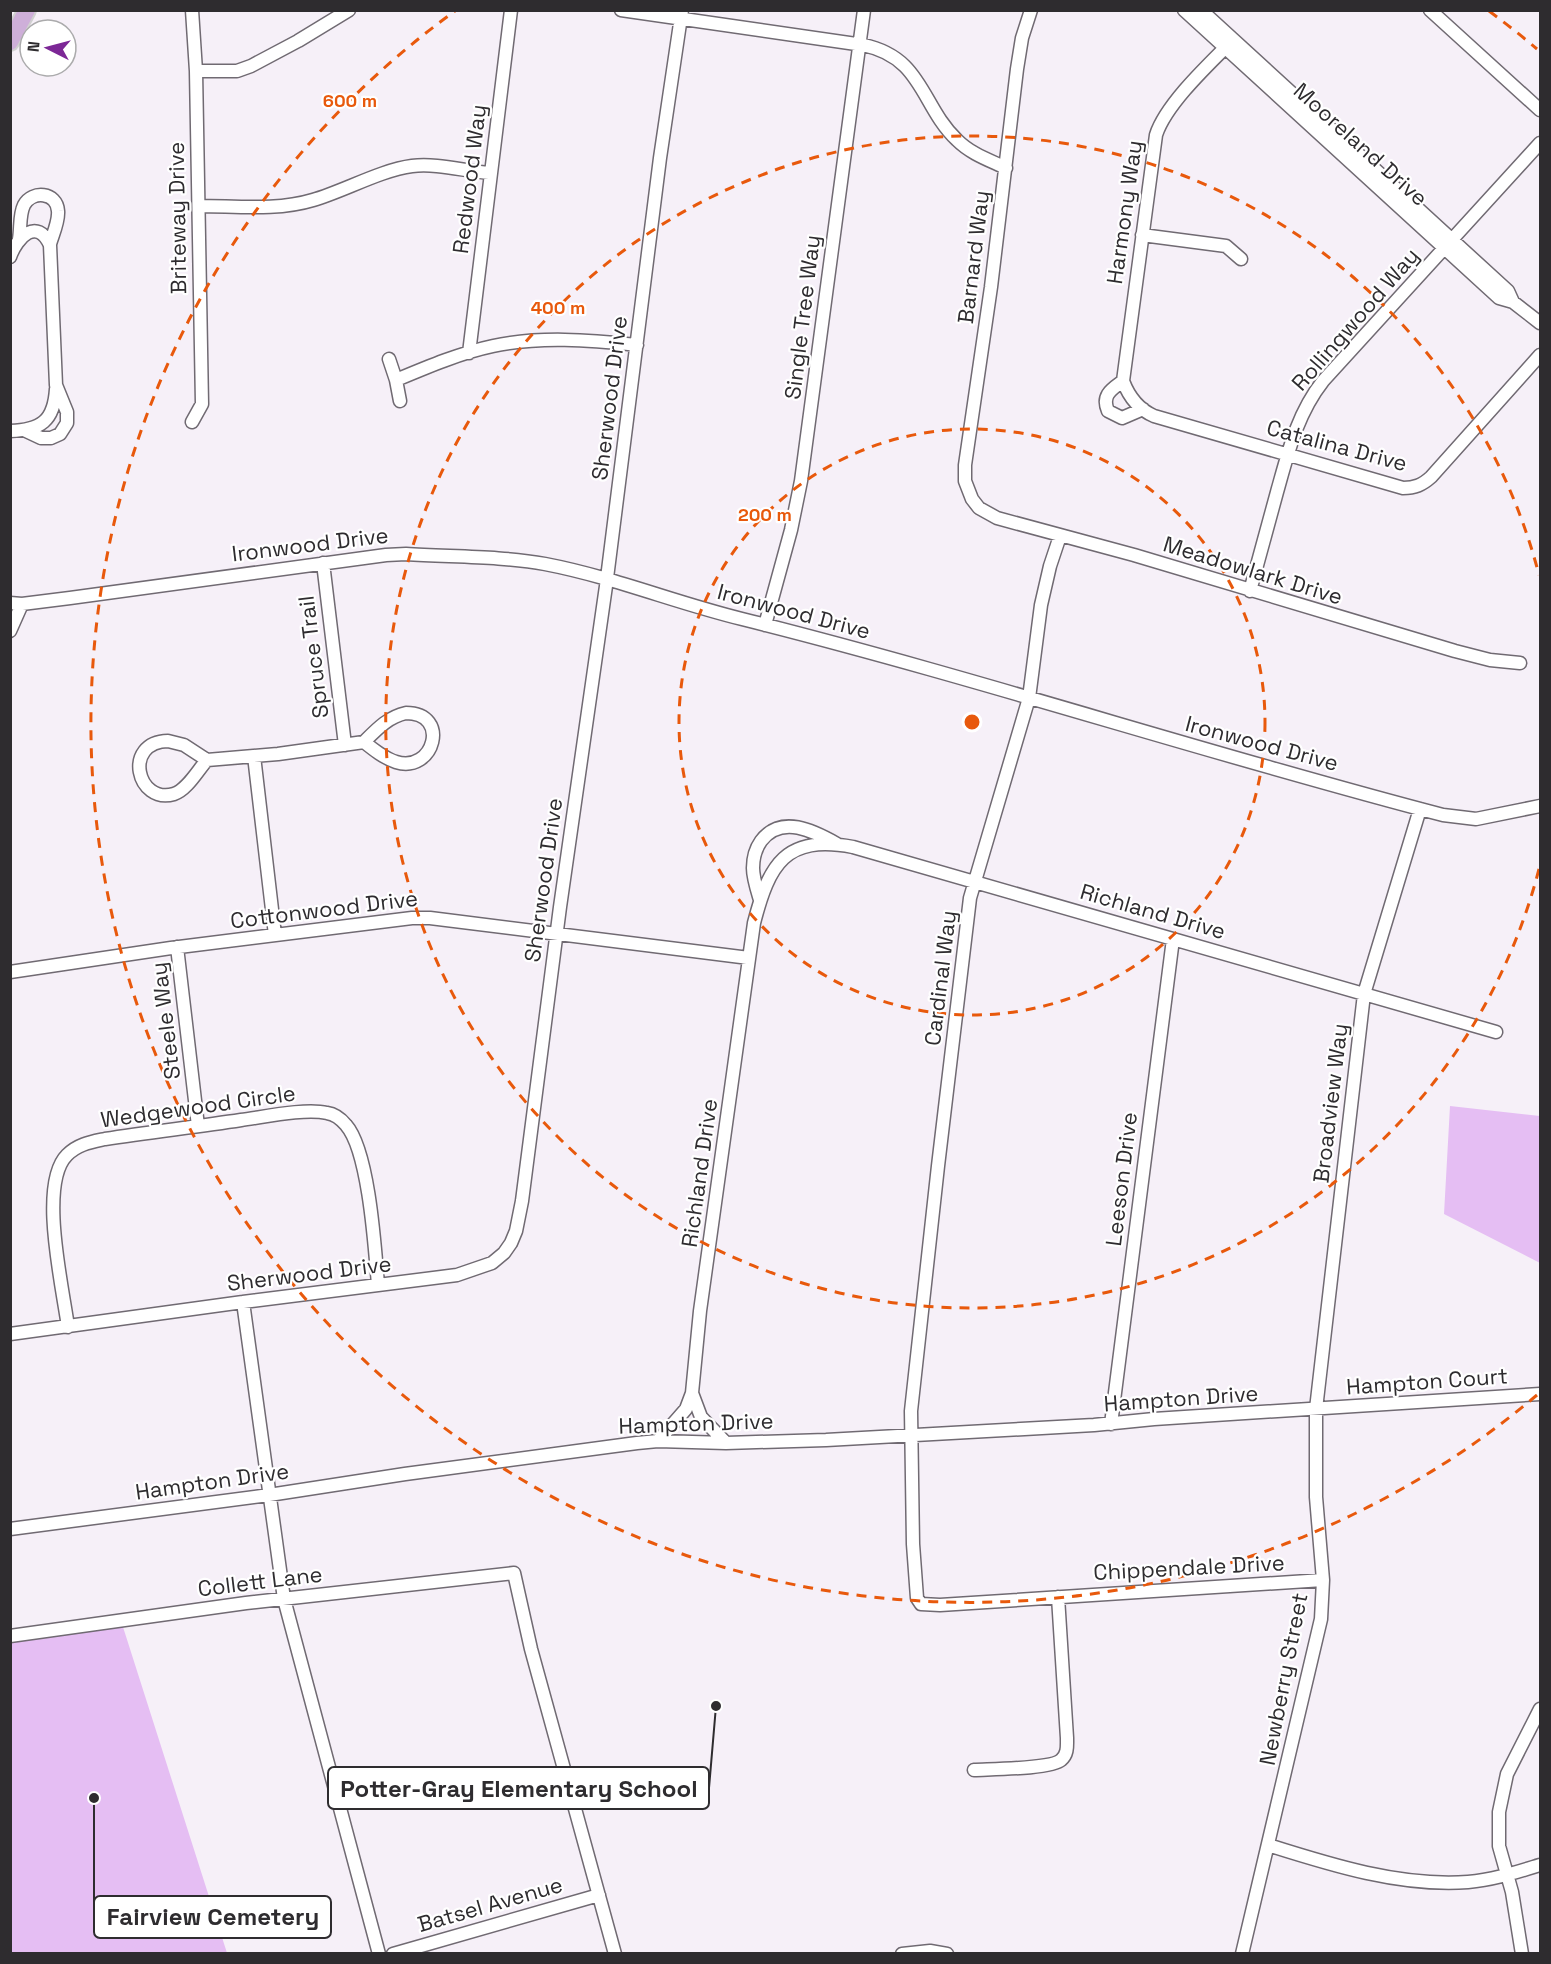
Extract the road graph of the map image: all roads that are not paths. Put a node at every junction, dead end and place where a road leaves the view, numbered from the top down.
1 (192, 10) edge
2 (349, 10) edge
3 (511, 10) edge
4 (621, 10) edge
5 (864, 10) edge
6 (1031, 10) edge
7 (1184, 10) edge
8 (1201, 10) edge
9 (1430, 10) edge
10 (25, 12) edge
11 (681, 14) edge
12 (10, 42) edge
13 (859, 44) junction
14 (1229, 44) junction
15 (196, 71) junction
16 (1540, 111) edge
17 (1540, 143) edge
18 (1006, 168) junction
19 (489, 173) junction
20 (199, 206) junction
21 (1142, 235) junction
22 (19, 239) junction
23 (50, 244) junction
24 (1449, 244) junction
25 (10, 257) edge
26 (1241, 259) dead end
27 (1540, 323) edge
28 (636, 345) junction
29 (469, 353) junction
30 (1540, 355) edge
31 (389, 359) dead end
32 (396, 380) junction
33 (1123, 381) junction
34 (56, 385) junction
35 (400, 401) dead end
36 (1143, 410) junction
37 (192, 422) dead end
38 (24, 430) junction
39 (10, 431) edge
40 (1288, 454) junction
41 (978, 506) joint
42 (1060, 536) junction
43 (323, 563) junction
44 (607, 579) junction
45 (1250, 591) junction
46 (16, 603) edge
47 (10, 610) edge
48 (765, 624) junction
49 (10, 631) edge
50 (1520, 663) dead end
51 (1029, 698) junction
52 (364, 742) junction
53 (345, 745) junction
54 (254, 756) junction
55 (207, 760) junction
56 (1540, 806) edge
57 (1420, 809) junction
58 (839, 845) junction
59 (974, 882) junction
60 (760, 900) junction
61 (556, 933) junction
62 (275, 935) junction
63 (1173, 939) junction
64 (177, 947) junction
65 (749, 958) junction
66 (10, 972) edge
67 (1364, 994) junction
68 (1496, 1032) dead end
69 (198, 1126) junction
70 (378, 1285) junction
71 (243, 1302) junction
72 (69, 1327) junction
73 (10, 1334) edge
74 (692, 1393) junction
75 (1540, 1394) edge
76 (1316, 1409) junction
77 (1111, 1424) junction
78 (910, 1435) junction
79 (658, 1441) junction
80 (726, 1443) junction
81 (269, 1495) junction
82 (10, 1529) edge
83 (1323, 1580) junction
84 (1058, 1597) junction
85 (284, 1599) junction
86 (10, 1636) edge
87 (1540, 1709) edge
88 (974, 1770) dead end
89 (1268, 1845) junction
90 (1540, 1865) edge
91 (1507, 1874) junction
92 (599, 1895) junction
93 (379, 1953) edge
94 (393, 1953) edge
95 (615, 1953) edge
96 (902, 1953) edge
97 (947, 1953) edge
98 (1242, 1953) edge
99 (1522, 1953) edge

1 - 15 street, Briteway Drive
2 - 15 street
3 - 19 street, Redwood Way
4 - 11 street
5 - 13 street, Single Tree Way
6 - 18 street, Barnard Way
7 - 14 street, Mooreland Drive
8 - 14 street, Mooreland Drive
9 - 16 street
10 - 12 main road
11 - 13 street
11 - 28 street, Sherwood Drive
13 - 18 street
13 - 48 street, Single Tree Way
14 - 21 street, Harmony Way
14 - 24 street, Mooreland Drive
15 - 20 street, Briteway Drive
17 - 24 street, Rollingwood Way
18 - 41 street, Barnard Way
19 - 20 street
19 - 29 street, Redwood Way
20 - 37 street, Briteway Drive
21 - 26 street
21 - 33 street, Harmony Way
22 - 23 street
22 - 23 street
22 - 25 street
23 - 34 street
24 - 27 street, Mooreland Drive
24 - 40 street, Rollingwood Way
28 - 29 street
28 - 44 street, Sherwood Drive
29 - 32 street
30 - 40 street, Catalina Drive
31 - 32 street
32 - 35 street
33 - 36 street
33 - 36 street
34 - 38 street
34 - 38 street
36 - 40 street, Catalina Drive
38 - 39 street
40 - 45 street, Rollingwood Way
41 - 42 street, Meadowlark Drive
42 - 45 street, Meadowlark Drive
42 - 51 street, Cardinal Way
43 - 44 street, Ironwood Drive
43 - 46 street, Ironwood Drive
43 - 53 street, Spruce Trail
44 - 48 street, Ironwood Drive
44 - 61 street, Sherwood Drive
45 - 50 street, Meadowlark Drive
46 - 47 street, Ironwood Drive
46 - 49 street
48 - 51 street, Ironwood Drive
51 - 57 street, Ironwood Drive
51 - 59 street, Cardinal Way
52 - 52 street
52 - 53 street
53 - 54 street
54 - 55 street
54 - 62 street
55 - 55 street
56 - 57 street, Ironwood Drive
57 - 67 street, Broadview Way
58 - 59 street, Richland Drive
58 - 60 street, Richland Drive
58 - 60 street
59 - 63 street, Richland Drive
59 - 78 street, Cardinal Way
60 - 65 street, Richland Drive
61 - 62 street, Cottonwood Drive
61 - 65 street, Cottonwood Drive
61 - 70 street, Sherwood Drive
62 - 64 street, Cottonwood Drive
63 - 67 street, Richland Drive
63 - 77 street, Leeson Drive
64 - 66 street, Cottonwood Drive
64 - 69 street, Steele Way
65 - 74 street, Richland Drive
67 - 68 street, Richland Drive
67 - 76 street, Broadview Way
69 - 70 street, Wedgewood Circle
69 - 72 street, Wedgewood Circle
70 - 71 street, Sherwood Drive
71 - 72 street, Sherwood Drive
71 - 81 street
72 - 73 street, Sherwood Drive
74 - 79 street, Richland Drive
74 - 80 street, Richland Drive
75 - 76 street, Hampton Court
76 - 77 street, Hampton Drive
76 - 83 street, Newberry Street
77 - 78 street, Hampton Drive
78 - 80 street, Hampton Drive
78 - 84 street, Cardinal Way
79 - 80 street, Hampton Drive
79 - 81 street, Hampton Drive
81 - 82 street, Hampton Drive
81 - 85 street
83 - 84 street, Chippendale Drive
83 - 89 street, Newberry Street
84 - 88 street
85 - 86 street, Collett Lane
85 - 92 street, Collett Lane
85 - 93 street
87 - 91 street
89 - 91 street
89 - 98 street, Newberry Street
90 - 91 street
91 - 99 street
92 - 94 street, Batsel Avenue
92 - 95 street
96 - 97 street

